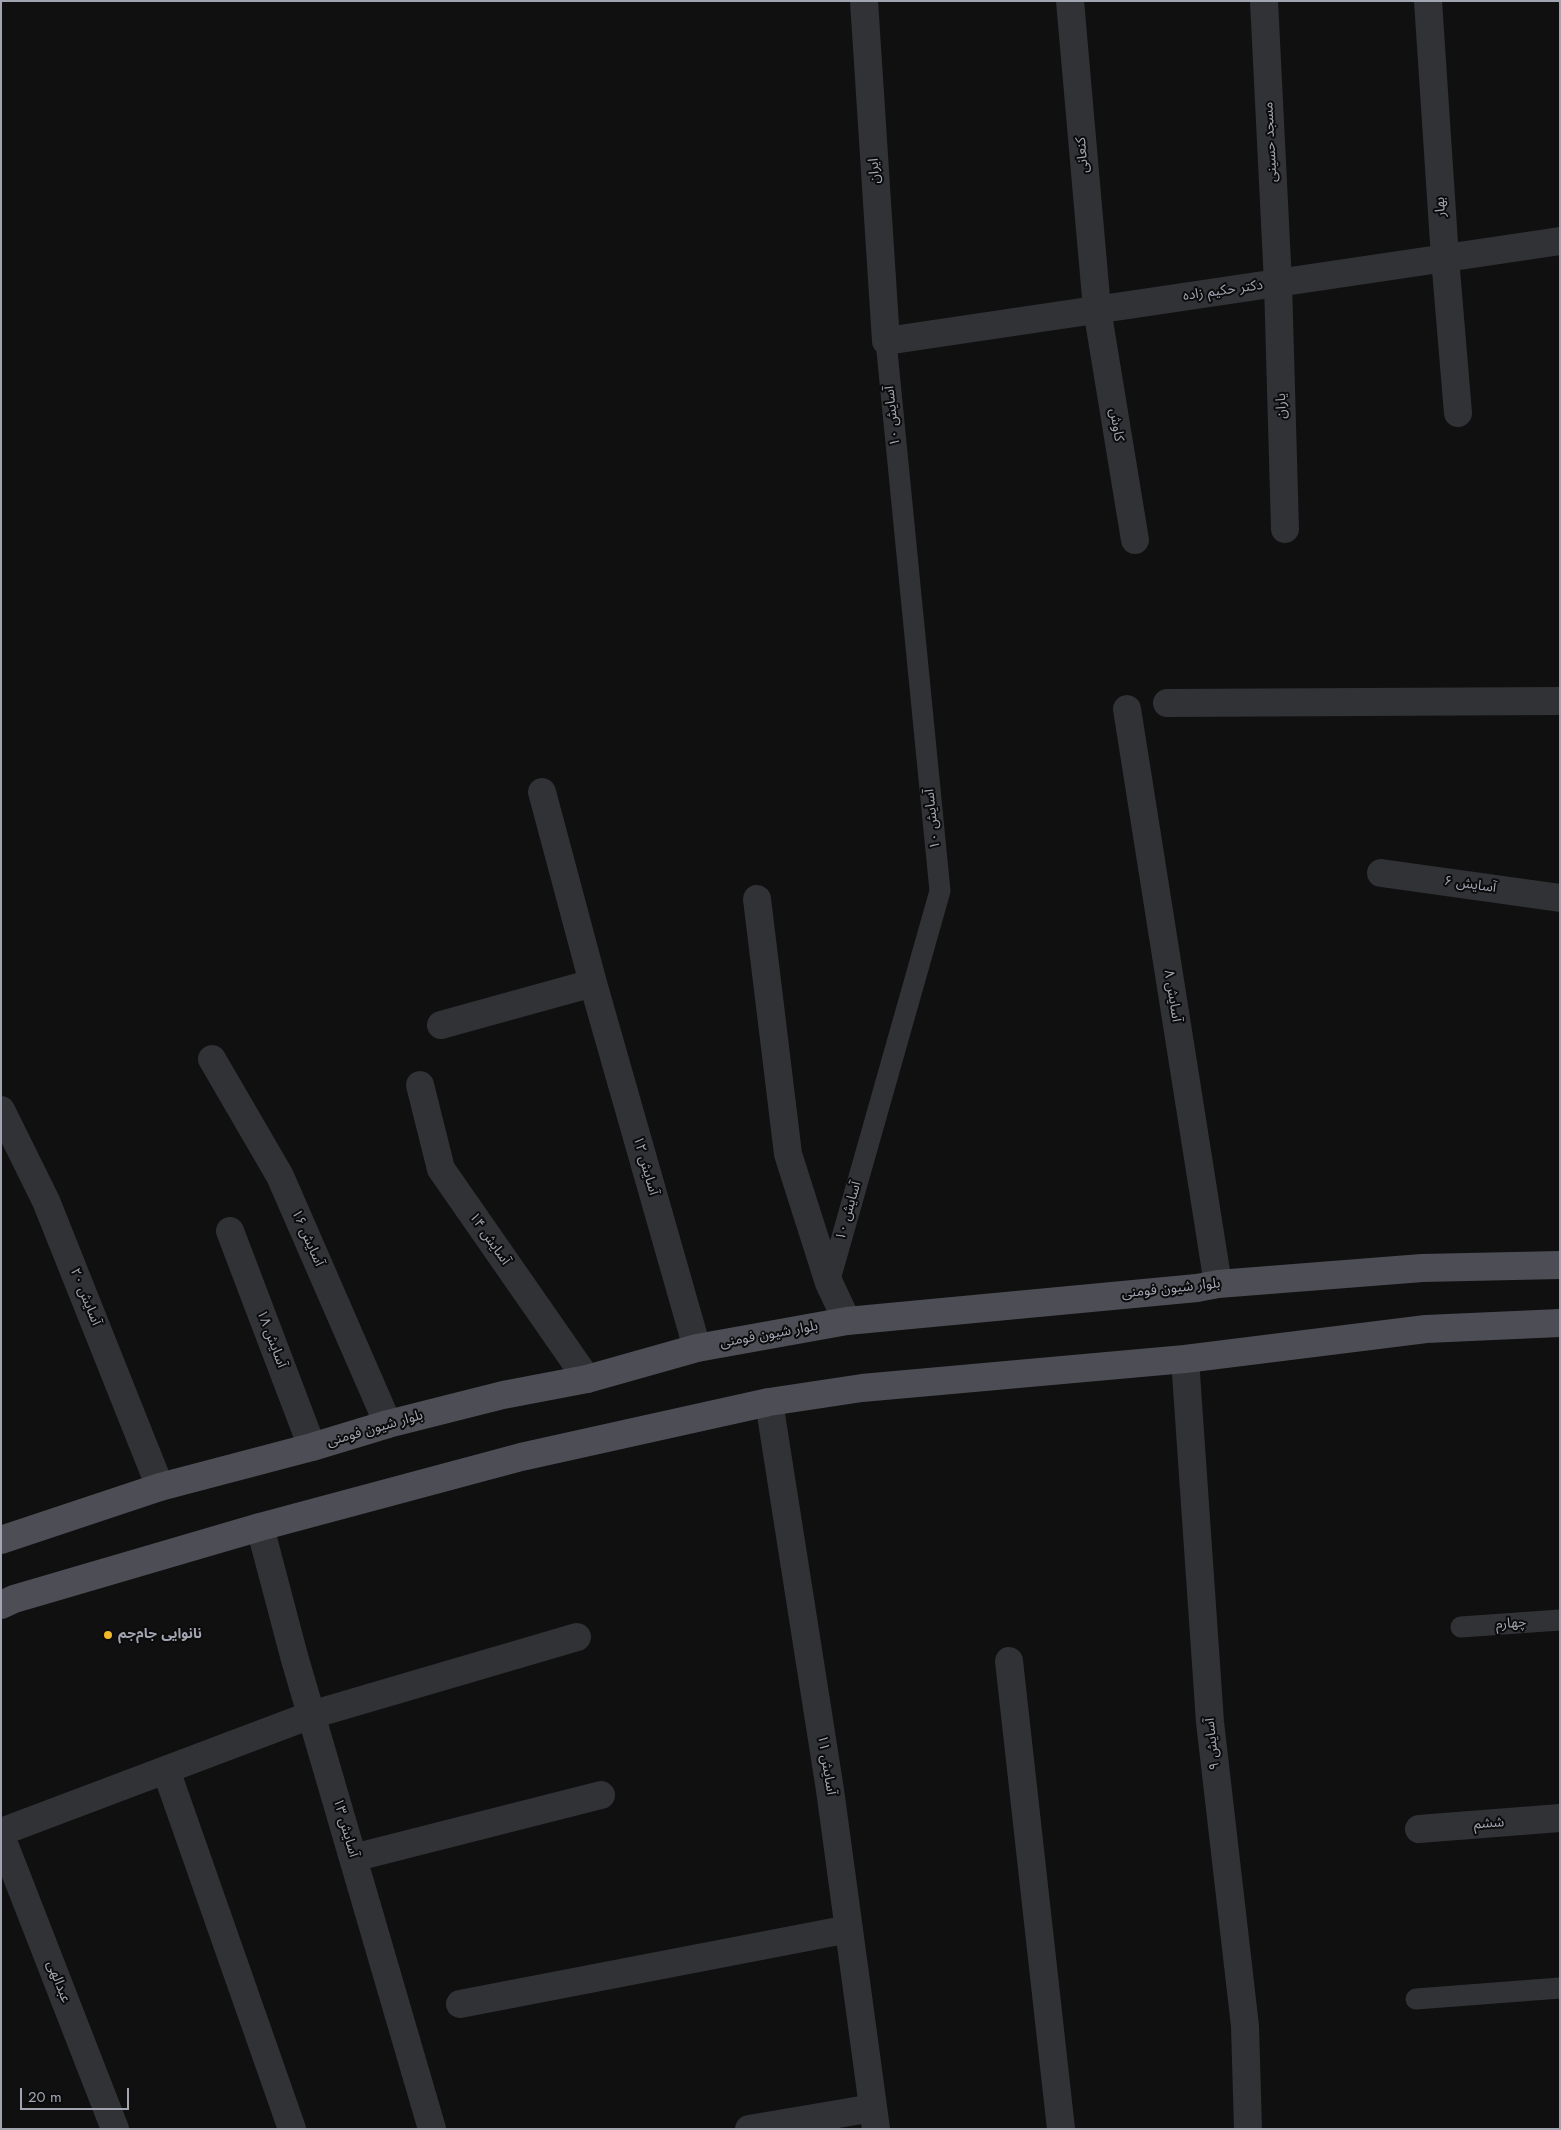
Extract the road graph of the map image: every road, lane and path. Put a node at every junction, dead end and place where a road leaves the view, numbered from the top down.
1 (864, 1) edge
2 (1070, 1) edge
3 (1264, 1) edge
4 (1428, 1) edge
5 (1560, 241) edge
6 (1445, 258) junction
7 (1278, 282) junction
8 (1097, 309) junction
9 (886, 341) junction
10 (1458, 413) dead end
11 (1285, 529) dead end
12 (1135, 540) dead end
13 (1560, 701) edge
14 (1167, 704) dead end
15 (1127, 709) dead end
16 (542, 792) dead end
17 (1381, 872) dead end
18 (1560, 898) edge
19 (757, 899) dead end
20 (593, 983) junction
21 (441, 1025) dead end
22 (212, 1059) dead end
23 (420, 1085) dead end
24 (1, 1110) edge
25 (230, 1231) dead end
26 (1560, 1265) edge
27 (829, 1283) junction
28 (1218, 1284) junction
29 (847, 1321) junction
30 (1560, 1323) edge
31 (697, 1348) junction
32 (1185, 1359) junction
33 (587, 1379) junction
34 (769, 1402) junction
35 (388, 1424) junction
36 (312, 1447) junction
37 (160, 1487) junction
38 (260, 1527) junction
39 (4, 1534) edge
40 (1, 1605) edge
41 (1560, 1620) edge
42 (1461, 1627) dead end
43 (577, 1637) dead end
44 (1009, 1661) dead end
45 (312, 1715) junction
46 (166, 1770) junction
47 (601, 1795) dead end
48 (1560, 1818) edge
49 (1418, 1829) dead end
50 (1, 1832) edge
51 (1, 1836) edge
52 (353, 1858) junction
53 (849, 1929) junction
54 (1560, 1988) edge
55 (1416, 1999) dead end
56 (460, 2004) dead end
57 (875, 2118) edge
58 (115, 2129) edge
59 (292, 2129) edge
60 (432, 2129) edge
61 (749, 2129) edge
62 (1061, 2129) edge
63 (1248, 2129) edge

1 - 9 street, ایران
2 - 8 street, کنعانی
3 - 7 street, مسجد حسینی
4 - 6 street, بهار
5 - 6 street, دکتر حکیم زاده
6 - 7 street, دکتر حکیم زاده
6 - 10 street, بهار
7 - 8 street, دکتر حکیم زاده
7 - 11 street, یاران
8 - 9 street, دکتر حکیم زاده
8 - 12 street, کاوش
9 - 27 lane, آسایش ‍۱۰
13 - 14 street
15 - 28 street, آسایش ۸
16 - 20 street, آسایش ۱۲
17 - 18 street, آسایش ۶
19 - 27 street, آسایش ‍۱۰
20 - 21 street
20 - 31 street, آسایش ۱۲
22 - 35 street, آسایش ۱۶
23 - 33 street, آسایش ۱۴
24 - 37 street, آسایش ۲۰
25 - 36 street, آسایش ۱۸
26 - 28 main road, بلوار شیون فومنی
27 - 29 street, آسایش ‍۱۰
28 - 29 main road, بلوار شیون فومنی
29 - 31 main road, بلوار شیون فومنی
30 - 32 main road
31 - 33 main road, بلوار شیون فومنی
32 - 34 main road
32 - 63 street, آسایش ۹
33 - 35 main road, بلوار شیون فومنی
34 - 38 main road
34 - 53 street, آسایش ۱۱
35 - 36 main road, بلوار شیون فومنی
36 - 37 main road, بلوار شیون فومنی
37 - 39 main road, بلوار شیون فومنی
38 - 40 main road
38 - 45 street, آسایش ۱۳
41 - 42 lane, چهارم
43 - 45 street
44 - 62 street
45 - 46 street
45 - 52 street, آسایش ۱۳
46 - 50 street
46 - 59 street
47 - 52 street
48 - 49 street, ششم
51 - 58 street, عبدالهی
52 - 60 street, آسایش ۱۳
53 - 56 street
53 - 57 street, آسایش ۱۱
54 - 55 lane
57 - 61 street

